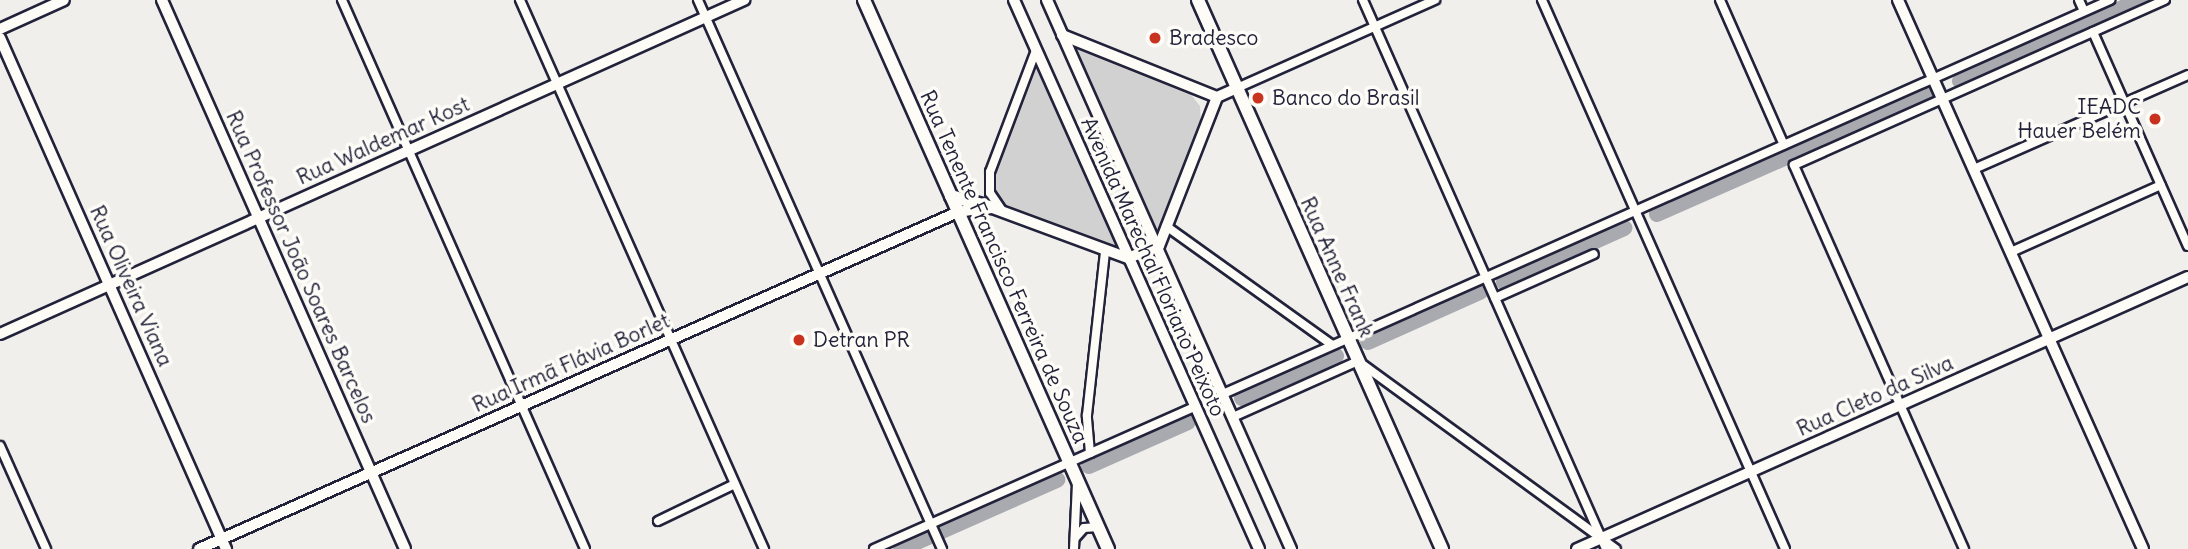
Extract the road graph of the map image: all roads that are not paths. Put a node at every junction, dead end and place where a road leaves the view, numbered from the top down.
1 (64, 0) edge
2 (162, 0) edge
3 (342, 0) edge
4 (520, 0) edge
5 (698, 0) edge
6 (744, 0) edge
7 (864, 0) edge
8 (1014, 0) edge
9 (1047, 0) edge
10 (1198, 0) edge
11 (1363, 0) edge
12 (1435, 0) edge
13 (1542, 0) edge
14 (1720, 0) edge
15 (1898, 0) edge
16 (2079, 0) edge
17 (2110, 0) edge
18 (2165, 0) edge
19 (2084, 11) junction
20 (706, 17) junction
21 (1375, 27) junction
22 (0, 29) edge
23 (2093, 32) junction
24 (1062, 35) junction
25 (0, 38) edge
26 (1036, 50) junction
27 (2188, 75) edge
28 (1933, 78) junction
29 (557, 84) junction
30 (1237, 88) junction
31 (1217, 97) junction
32 (1942, 99) junction
33 (2125, 103) junction
34 (1784, 145) junction
35 (408, 150) junction
36 (1973, 169) junction
37 (2161, 185) junction
38 (951, 196) junction
39 (990, 207) junction
40 (1635, 211) junction
41 (958, 212) junction
42 (1003, 212) junction
43 (258, 218) junction
44 (1166, 226) junction
45 (1159, 246) junction
46 (2188, 246) edge
47 (1105, 252) junction
48 (2011, 252) junction
49 (1594, 254) dead end
50 (1128, 258) junction
51 (819, 274) junction
52 (1485, 277) junction
53 (2188, 277) edge
54 (109, 285) junction
55 (1495, 298) junction
56 (0, 334) edge
57 (1348, 338) junction
58 (2049, 339) junction
59 (671, 340) junction
60 (1332, 345) junction
61 (1358, 362) junction
62 (1223, 394) junction
63 (522, 406) junction
64 (1900, 406) junction
65 (1194, 407) junction
66 (1234, 417) junction
67 (0, 446) edge
68 (1090, 453) junction
69 (1069, 462) junction
70 (372, 472) junction
71 (1751, 472) junction
72 (1077, 480) junction
73 (735, 484) junction
74 (658, 521) dead end
75 (932, 527) junction
76 (1098, 527) junction
77 (1075, 538) junction
78 (1601, 538) junction
79 (224, 544) edge
80 (940, 546) edge
81 (46, 549) edge
82 (199, 549) edge
83 (405, 549) edge
84 (585, 549) edge
85 (764, 549) edge
86 (874, 549) edge
87 (1074, 549) edge
88 (1108, 549) edge
89 (1259, 549) edge
90 (1291, 549) edge
91 (1442, 549) edge
92 (1577, 549) edge
93 (1606, 549) edge
94 (1616, 549) edge
95 (1785, 549) edge
96 (1964, 549) edge
97 (2143, 549) edge

1 - 22 main road
2 - 43 main road, Rua Professor João Soares Barcelos
3 - 35 street
4 - 29 street
5 - 20 street
6 - 20 street, Rua Waldemar Kost
7 - 38 main road, Rua Tenente Francisco Ferreira de Souza
8 - 26 street, Avenida Marechal Floriano Peixoto
9 - 24 street, Avenida Marechal Floriano Peixoto
10 - 30 main road, Rua Anne Frank
11 - 21 street
12 - 21 street
13 - 40 street
14 - 34 street
15 - 28 street
16 - 19 street
17 - 19 street
18 - 23 street
19 - 28 street
20 - 29 street, Rua Waldemar Kost
20 - 51 street
21 - 30 street
21 - 52 street
23 - 32 street
23 - 33 street
24 - 31 street
24 - 45 street, Avenida Marechal Floriano Peixoto
25 - 54 main road, Rua Oliveira Viana
26 - 42 street
26 - 50 street, Avenida Marechal Floriano Peixoto
27 - 33 street
28 - 32 street
28 - 34 street
29 - 35 street, Rua Waldemar Kost
29 - 59 street
30 - 31 street
30 - 57 main road, Rua Anne Frank
31 - 44 street
32 - 36 street
32 - 64 street
33 - 36 street
33 - 37 street
34 - 40 street
35 - 43 street, Rua Waldemar Kost
35 - 63 street
36 - 48 street
37 - 46 street
37 - 48 street
38 - 39 main road
38 - 41 main road, Rua Tenente Francisco Ferreira de Souza
39 - 41 street, Rua Irmã Flávia Borlet
39 - 42 street
40 - 52 street
40 - 71 street
41 - 51 street, Rua Irmã Flávia Borlet
41 - 69 main road, Rua Tenente Francisco Ferreira de Souza
42 - 47 street
43 - 54 street, Rua Waldemar Kost
43 - 70 main road, Rua Professor João Soares Barcelos
44 - 45 street
44 - 60 street
45 - 50 street
45 - 62 street, Avenida Marechal Floriano Peixoto
47 - 50 street
47 - 68 street
48 - 58 street
49 - 55 street
50 - 65 street, Avenida Marechal Floriano Peixoto
51 - 59 street, Rua Irmã Flávia Borlet
51 - 75 street
52 - 55 street
52 - 57 street
53 - 58 street, Rua Cleto da Silva
54 - 56 street, Rua Waldemar Kost
54 - 79 main road, Rua Oliveira Viana
55 - 78 street
57 - 60 street
57 - 61 main road, Rua Anne Frank
58 - 64 street, Rua Cleto da Silva
58 - 97 street
59 - 63 street, Rua Irmã Flávia Borlet
59 - 73 street
60 - 62 street
61 - 66 street
61 - 78 street
61 - 91 main road, Rua Anne Frank
62 - 66 street, Avenida Marechal Floriano Peixoto
63 - 70 street, Rua Irmã Flávia Borlet
63 - 84 street
64 - 71 street, Rua Cleto da Silva
64 - 96 street
65 - 68 street
65 - 89 street, Avenida Marechal Floriano Peixoto
66 - 90 street, Avenida Marechal Floriano Peixoto
67 - 81 street
68 - 69 street
69 - 72 main road, Rua Tenente Francisco Ferreira de Souza
69 - 75 street
70 - 79 street, Rua Irmã Flávia Borlet
70 - 83 main road, Rua Professor João Soares Barcelos
71 - 78 street, Rua Cleto da Silva
71 - 95 street
72 - 76 main road, Rua Tenente Francisco Ferreira de Souza
72 - 77 street
73 - 74 street
73 - 85 street
75 - 80 street
75 - 86 street
76 - 77 street
76 - 88 main road, Rua Tenente Francisco Ferreira de Souza
77 - 87 street
78 - 92 street, Rua Cleto da Silva
78 - 93 street
78 - 94 street
79 - 82 street, Rua Irmã Flávia Borlet

